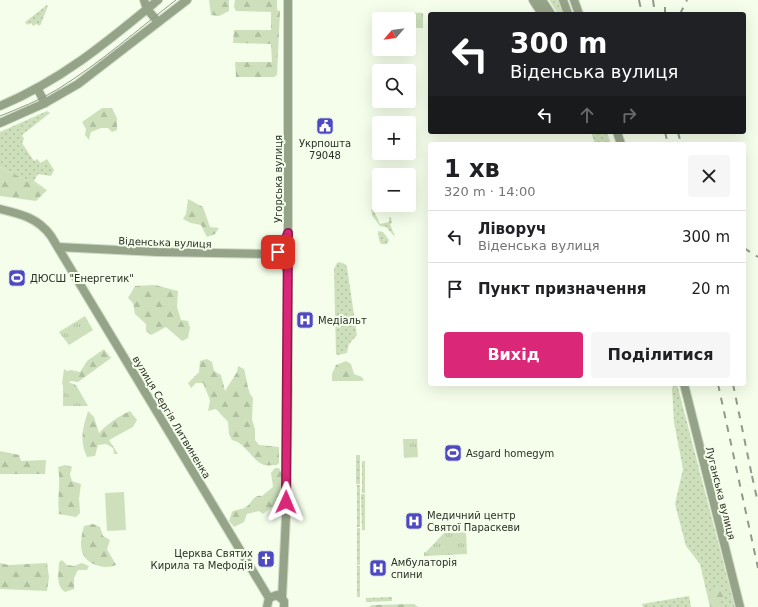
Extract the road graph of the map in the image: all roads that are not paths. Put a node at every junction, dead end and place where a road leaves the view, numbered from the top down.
1 (144, 0) edge
2 (158, 0) edge
3 (187, 0) edge
4 (288, 0) edge
5 (532, 0) edge
6 (542, 0) edge
7 (563, 0) edge
8 (574, 0) edge
9 (147, 9) junction
10 (541, 12) edge
11 (550, 12) edge
12 (567, 12) edge
13 (577, 12) edge
14 (158, 22) junction
15 (37, 88) junction
16 (45, 103) junction
17 (0, 106) edge
18 (0, 123) edge
19 (0, 209) edge
20 (288, 233) junction
21 (58, 247) junction
22 (272, 254) junction
23 (288, 272) junction
24 (685, 386) edge
25 (269, 598) junction
26 (282, 598) junction
27 (267, 607) edge
28 (284, 607) edge
29 (740, 607) edge

1 - 9 street
2 - 9 street
3 - 14 street
4 - 20 street, Угорська вулиця
5 - 10 street
6 - 11 street
7 - 12 street
8 - 13 street
9 - 14 street
9 - 15 street
14 - 16 street
15 - 16 street
15 - 17 street
16 - 18 street
19 - 21 street, вулиця Сергія Литвиненка
20 - 22 street
20 - 23 street, Угорська вулиця
21 - 22 street, Віденська вулиця
21 - 25 street, вулиця Сергія Литвиненка
22 - 23 street
23 - 26 street, Угорська вулиця
24 - 29 street, Луганська вулиця
25 - 26 street
25 - 27 street
26 - 28 street, Угорська вулиця

